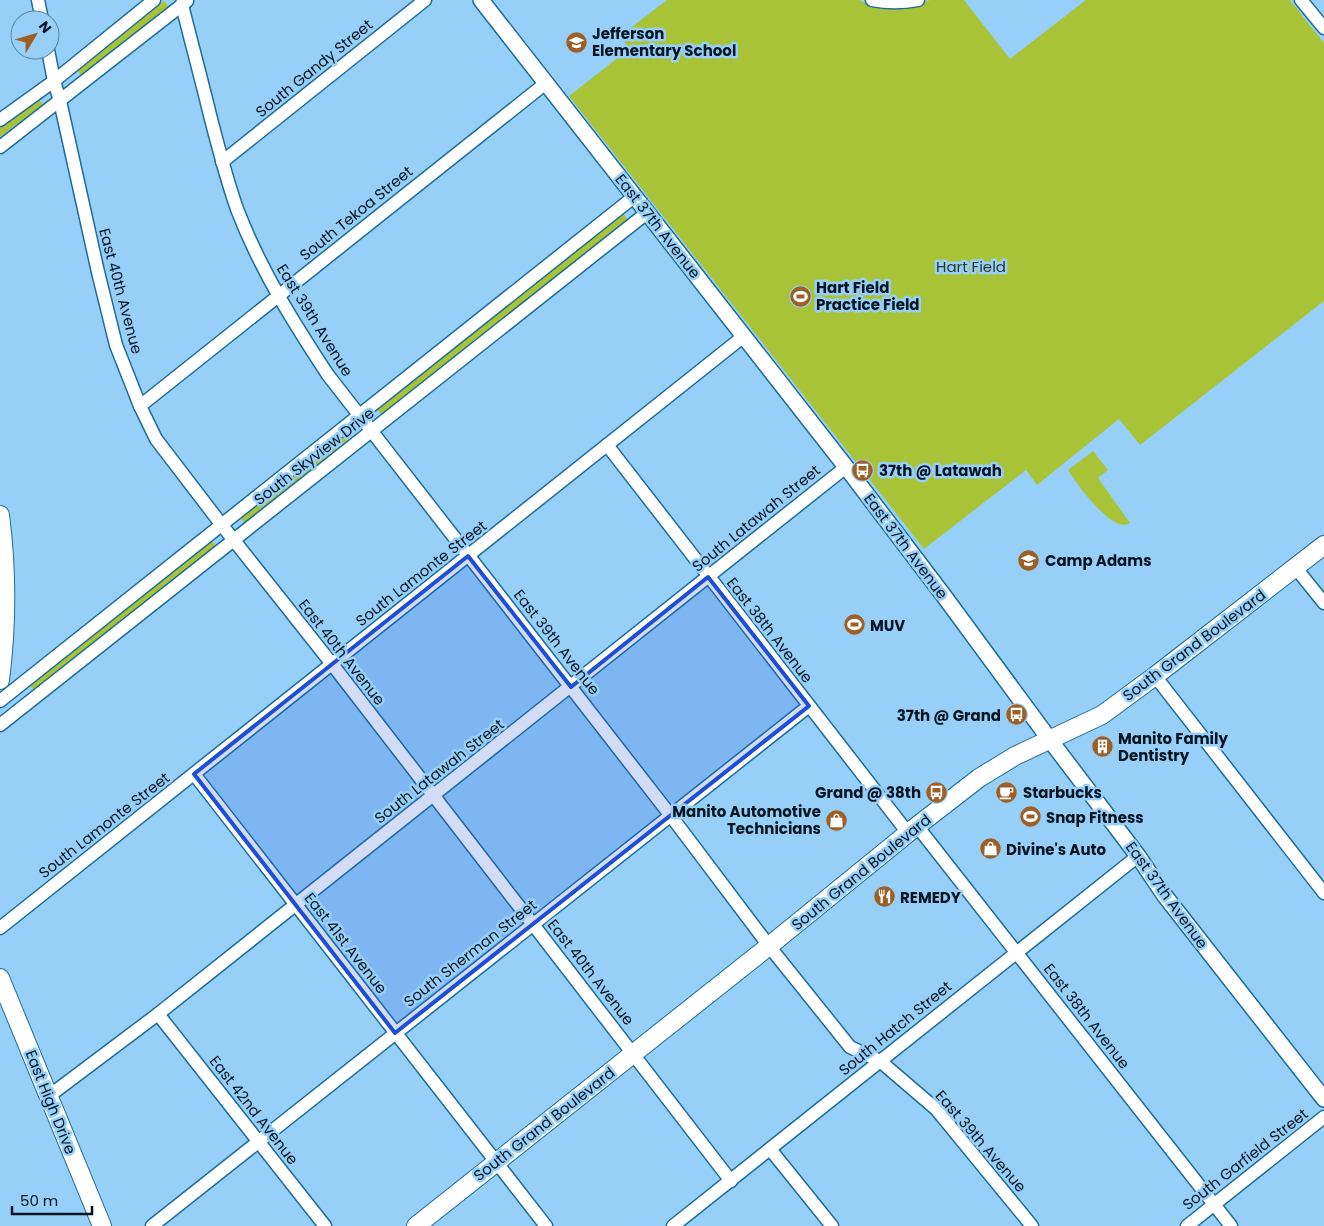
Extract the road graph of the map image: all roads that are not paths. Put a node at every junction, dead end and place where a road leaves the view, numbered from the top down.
1 (154, 0) edge
2 (425, 0) edge
3 (481, 0) edge
4 (872, 0) edge
5 (918, 0) edge
6 (1301, 0) edge
7 (184, 2) edge
8 (1324, 28) edge
9 (50, 60) edge
10 (54, 80) junction
11 (546, 83) junction
12 (60, 101) junction
13 (0, 120) edge
14 (0, 147) edge
15 (222, 162) junction
16 (635, 196) junction
17 (648, 212) junction
18 (278, 297) junction
19 (744, 336) junction
20 (140, 406) junction
21 (359, 416) junction
22 (371, 431) junction
23 (606, 446) junction
24 (846, 467) junction
25 (0, 514) edge
26 (221, 524) junction
27 (234, 540) junction
28 (1324, 544) edge
29 (468, 556) junction
30 (1295, 567) junction
31 (708, 577) junction
32 (1324, 603) edge
33 (332, 664) junction
34 (1155, 676) junction
35 (0, 680) edge
36 (571, 687) junction
37 (0, 701) edge
38 (809, 706) junction
39 (0, 725) edge
40 (1050, 740) junction
41 (194, 774) junction
42 (433, 796) junction
43 (671, 816) junction
44 (913, 830) junction
45 (1138, 856) junction
46 (1324, 893) edge
47 (296, 904) junction
48 (533, 924) junction
49 (0, 928) edge
50 (769, 946) junction
51 (1017, 952) junction
52 (0, 978) edge
53 (158, 1014) junction
54 (395, 1033) junction
55 (633, 1054) junction
56 (880, 1061) junction
57 (49, 1096) junction
58 (1324, 1099) edge
59 (1324, 1117) edge
60 (258, 1143) junction
61 (770, 1149) junction
62 (496, 1162) junction
63 (731, 1180) junction
64 (1213, 1204) junction
65 (102, 1226) edge
66 (152, 1226) edge
67 (325, 1226) edge
68 (416, 1226) edge
69 (546, 1226) edge
70 (673, 1226) edge
71 (832, 1226) edge
72 (1032, 1226) edge
73 (1187, 1226) edge
74 (1231, 1226) edge

1 - 10 street
2 - 15 street, South Gandy Street
3 - 11 street, East 37th Avenue
4 - 5 street
6 - 8 street
7 - 12 street
7 - 15 street, East 39th Avenue
9 - 10 street, East 40th Avenue
10 - 12 street, East 40th Avenue
10 - 13 street
11 - 16 street, East 37th Avenue
11 - 18 street, South Tekoa Street
12 - 14 street
12 - 20 street, East 40th Avenue
15 - 18 street, East 39th Avenue
16 - 17 street, East 37th Avenue
16 - 21 street, South Skyview Drive
17 - 19 street, East 37th Avenue
17 - 22 street, South Skyview Drive
18 - 20 street, South Tekoa Street
18 - 21 street, East 39th Avenue
19 - 23 street, South Lamonte Street
19 - 24 street, East 37th Avenue
20 - 26 street, East 40th Avenue
21 - 22 street, East 39th Avenue
21 - 26 street, South Skyview Drive
22 - 27 street, South Skyview Drive
22 - 29 street, East 39th Avenue
23 - 29 street, South Lamonte Street
23 - 31 street, East 38th Avenue
24 - 31 street, South Latawah Street
24 - 40 street, East 37th Avenue
25 - 35 main road
26 - 27 street, East 40th Avenue
26 - 37 street, South Skyview Drive
27 - 33 street, East 40th Avenue
27 - 39 street, South Skyview Drive
28 - 30 main road, South Grand Boulevard
29 - 33 street, South Lamonte Street
29 - 36 street, East 39th Avenue
30 - 32 street
30 - 34 main road, South Grand Boulevard
31 - 36 street, South Latawah Street
31 - 38 street, East 38th Avenue
33 - 41 street, South Lamonte Street
33 - 42 street, East 40th Avenue
34 - 40 main road, South Grand Boulevard
34 - 46 street
36 - 42 street, South Latawah Street
36 - 43 street, East 39th Avenue
38 - 43 street, South Sherman Street
38 - 44 street, East 38th Avenue
40 - 44 main road, South Grand Boulevard
40 - 45 street, East 37th Avenue
41 - 47 street, East 41st Avenue
41 - 49 street, South Lamonte Street
42 - 47 street, South Latawah Street
42 - 48 street, East 40th Avenue
43 - 48 street, South Sherman Street
43 - 50 street, East 39th Avenue
44 - 50 main road, South Grand Boulevard
44 - 51 street, East 38th Avenue
45 - 51 street, South Hatch Street
45 - 58 street, East 37th Avenue
47 - 53 street, South Latawah Street
47 - 54 street, East 41st Avenue
48 - 54 street, South Sherman Street
48 - 55 street, East 40th Avenue
50 - 55 main road, South Grand Boulevard
50 - 56 street, East 39th Avenue
51 - 56 street, South Hatch Street
51 - 64 street, East 38th Avenue
52 - 57 main road, East High Drive
53 - 57 street, South Latawah Street
53 - 60 street, East 42nd Avenue
54 - 60 street, South Sherman Street
54 - 62 street, East 41st Avenue
55 - 62 main road, South Grand Boulevard
55 - 63 street, East 40th Avenue
56 - 61 street, South Hatch Street
56 - 72 street, East 39th Avenue
57 - 65 main road, East High Drive
59 - 64 street, South Garfield Street
60 - 66 street, South Sherman Street
60 - 67 street, East 42nd Avenue
61 - 63 street, South Hatch Street
61 - 71 street
62 - 68 main road, South Grand Boulevard
62 - 69 street, East 41st Avenue
63 - 70 street, South Hatch Street
64 - 73 street, South Garfield Street
64 - 74 street, East 38th Avenue

